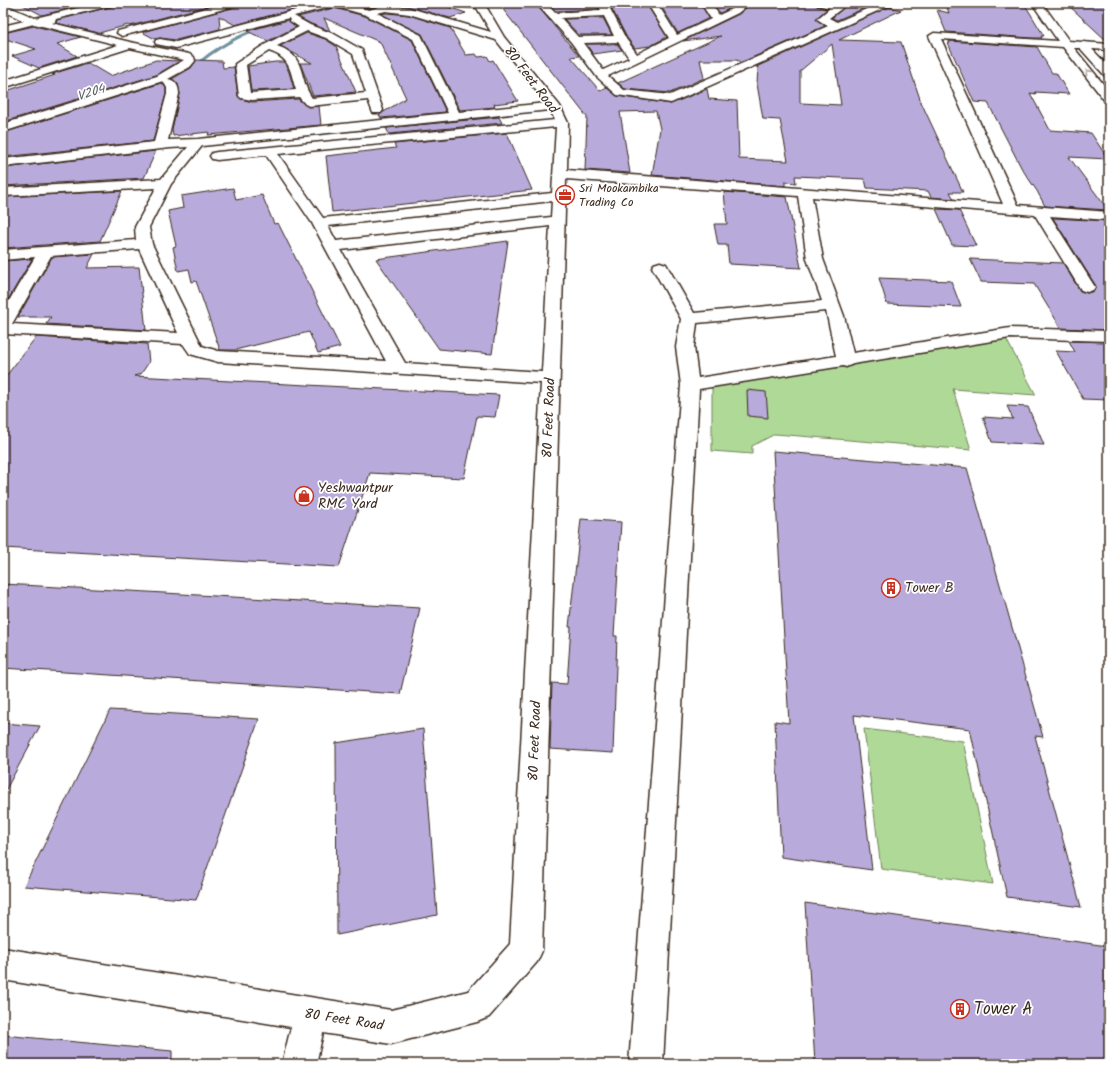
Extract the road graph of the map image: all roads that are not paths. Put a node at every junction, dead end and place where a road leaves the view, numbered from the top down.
1 (14, 3) edge
2 (111, 3) edge
3 (236, 3) edge
4 (333, 3) edge
5 (336, 3) edge
6 (456, 3) edge
7 (541, 3) edge
8 (602, 3) edge
9 (652, 3) edge
10 (706, 3) edge
11 (745, 3) edge
12 (820, 3) edge
13 (888, 3) edge
14 (1037, 3) edge
15 (1045, 3) edge
16 (480, 4) edge
17 (388, 5) edge
18 (3, 7) edge
19 (368, 13) junction
20 (607, 14) junction
21 (287, 16) junction
22 (553, 16) junction
23 (44, 19) junction
24 (717, 20) junction
25 (33, 21) junction
26 (306, 26) junction
27 (837, 26) junction
28 (3, 29) edge
29 (122, 33) junction
30 (500, 38) junction
31 (621, 39) junction
32 (675, 39) junction
33 (575, 40) junction
34 (1061, 43) junction
35 (1109, 43) edge
36 (1081, 44) junction
37 (130, 45) junction
38 (268, 47) junction
39 (1109, 47) edge
40 (635, 59) junction
41 (1109, 74) edge
42 (601, 75) junction
43 (690, 78) dead end
44 (168, 82) dead end
45 (705, 84) junction
46 (3, 85) edge
47 (303, 93) junction
48 (373, 96) junction
49 (1109, 99) edge
50 (558, 114) junction
51 (455, 116) junction
52 (381, 124) junction
53 (3, 128) edge
54 (198, 144) junction
55 (160, 145) junction
56 (270, 152) junction
57 (186, 159) junction
58 (3, 163) edge
59 (165, 183) junction
60 (559, 185) junction
61 (3, 192) edge
62 (804, 192) junction
63 (1013, 209) junction
64 (1040, 211) junction
65 (1109, 216) edge
66 (558, 221) junction
67 (319, 223) junction
68 (144, 244) junction
69 (332, 246) junction
70 (45, 253) junction
71 (3, 255) edge
72 (660, 267) dead end
73 (1087, 287) dead end
74 (832, 305) junction
75 (689, 319) junction
76 (3, 325) edge
77 (3, 329) edge
78 (1109, 336) edge
79 (189, 338) junction
80 (846, 361) junction
81 (399, 368) junction
82 (551, 378) junction
83 (690, 385) junction
84 (3, 964) edge
85 (311, 1014) junction
86 (299, 1064) edge
87 (646, 1064) edge

1 - 23 street
2 - 23 street
3 - 29 street
4 - 21 street
5 - 19 street
6 - 16 street
7 - 22 street
8 - 20 street
9 - 32 street
10 - 24 street
11 - 24 street
12 - 27 street
13 - 27 street
14 - 34 street
15 - 36 street
16 - 30 street, 80 Feet Road
17 - 19 street
17 - 30 street
18 - 25 street
19 - 51 street
20 - 22 street
20 - 31 street
21 - 26 street
21 - 29 street
22 - 33 street
23 - 25 street
23 - 29 street
24 - 32 street
25 - 28 street
25 - 37 street
26 - 38 street
26 - 48 street
27 - 45 street
30 - 50 street, 80 Feet Road
31 - 33 street
31 - 40 street
32 - 40 street
33 - 42 street
34 - 36 street
49 -> 34 street
34 - 63 street
35 - 36 street
36 - 39 street
36 - 41 street
37 - 46 street
37 - 53 street
38 - 47 street
38 - 47 street
40 - 42 street
42 - 45 street
43 - 45 street
44 - 55 street
47 - 48 street
48 - 52 street
50 - 51 street
50 - 56 street
50 - 60 street, 80 Feet Road
51 - 52 street
52 - 54 street
54 - 55 street
54 - 57 street
55 - 58 street
56 - 57 street
56 - 67 street
57 - 59 street
59 - 61 street
59 - 68 street
60 - 62 street
60 - 66 street, 80 Feet Road
60 - 67 street
62 - 63 street
62 - 74 street
63 - 64 street
64 - 65 street
64 - 73 street
66 - 69 street
66 - 82 street, 80 Feet Road
67 - 69 street
68 - 70 street
68 - 79 street
69 - 81 street
70 - 71 street
70 - 76 street
72 - 75 street
74 - 75 street
74 - 80 street
75 - 83 street
77 - 79 street
78 - 80 street
79 - 81 street
80 - 83 street
81 - 82 street
82 - 85 street, 80 Feet Road
83 - 87 street
84 - 85 street, 80 Feet Road
85 - 86 street

